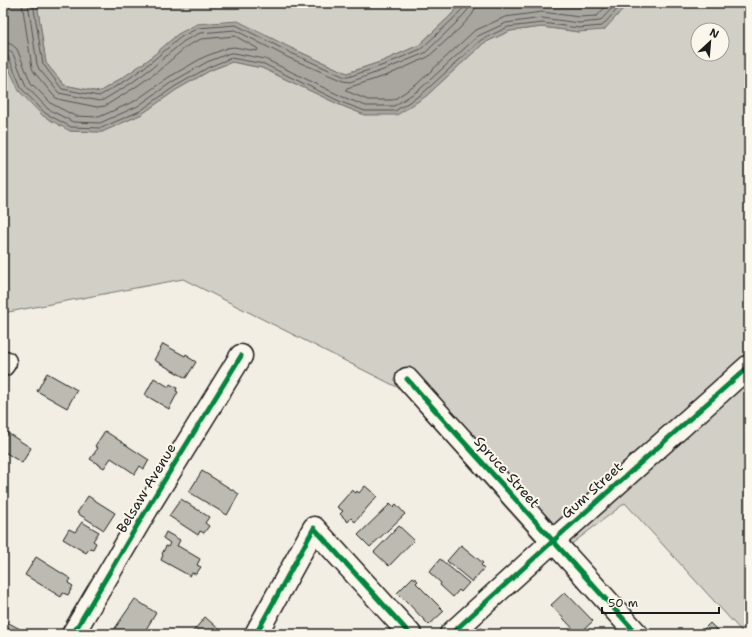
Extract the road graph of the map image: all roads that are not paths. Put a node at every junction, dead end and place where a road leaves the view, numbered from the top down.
1 (241, 356) dead end
2 (749, 366) edge
3 (407, 379) dead end
4 (553, 541) junction
5 (73, 634) edge
6 (256, 634) edge
7 (410, 634) edge
8 (451, 634) edge
9 (637, 634) edge

1 - 5 street, Belsaw Avenue
2 - 4 street, Gum Street
3 - 4 street, Spruce Street
4 - 8 street, Gum Street
4 - 9 street, Spruce Street
6 - 7 street

